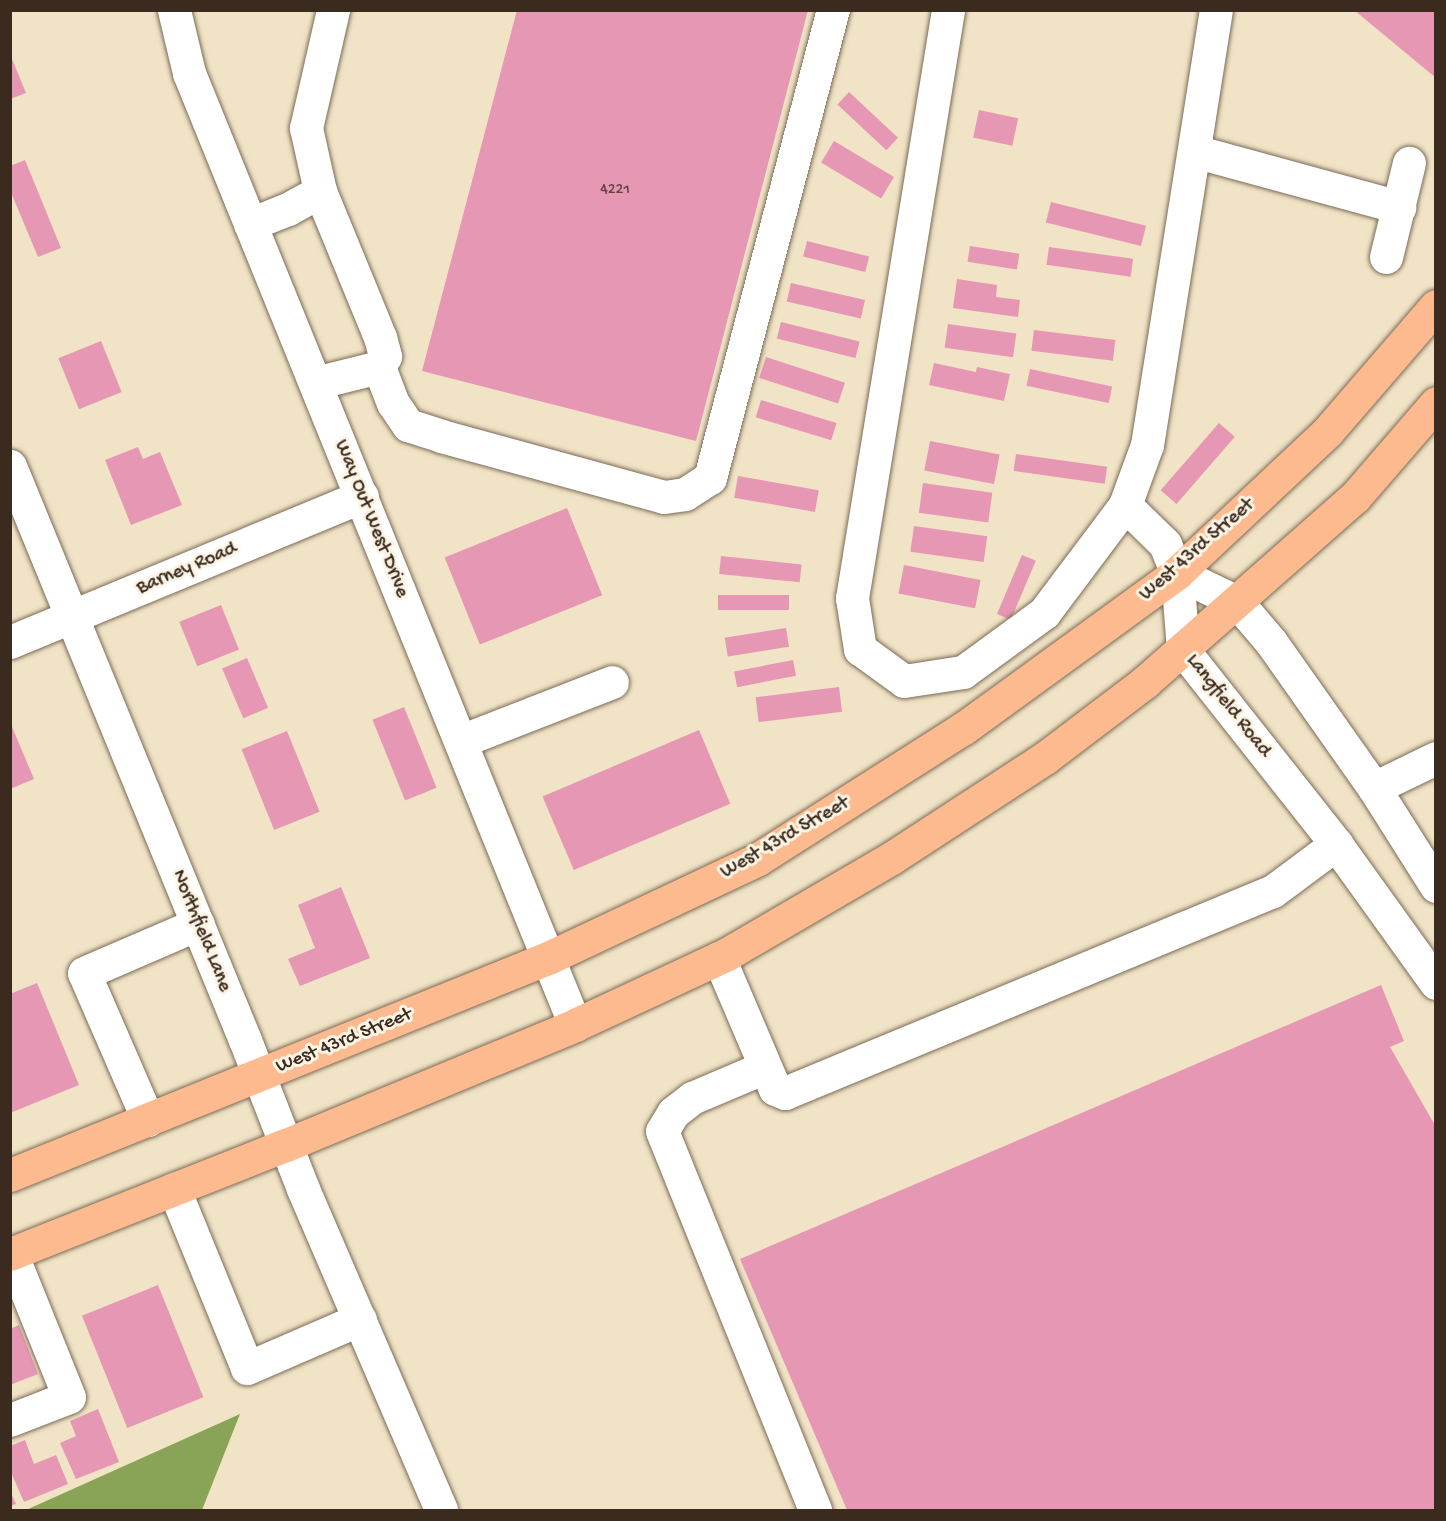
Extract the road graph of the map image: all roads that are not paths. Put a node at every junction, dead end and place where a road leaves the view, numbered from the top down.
1 (174, 10) edge
2 (333, 10) edge
3 (833, 10) edge
4 (948, 10) edge
5 (1216, 10) edge
6 (1194, 151) junction
7 (1409, 163) dead end
8 (320, 191) junction
9 (1399, 207) junction
10 (250, 224) junction
11 (1386, 257) dead end
12 (1436, 306) edge
13 (379, 367) junction
14 (315, 383) junction
15 (1436, 403) edge
16 (10, 466) edge
17 (362, 496) junction
18 (1125, 505) junction
19 (1177, 573) junction
20 (1237, 602) junction
21 (74, 617) junction
22 (10, 642) edge
23 (1183, 650) junction
24 (612, 682) dead end
25 (461, 741) junction
26 (1436, 758) edge
27 (1374, 788) junction
28 (1424, 840) edge
29 (1336, 844) junction
30 (1436, 886) edge
31 (198, 924) junction
32 (549, 958) junction
33 (718, 958) junction
34 (1436, 983) edge
35 (575, 1024) junction
36 (765, 1067) junction
37 (259, 1075) junction
38 (148, 1120) junction
39 (286, 1144) junction
40 (10, 1175) edge
41 (174, 1189) junction
42 (11, 1254) edge
43 (360, 1319) junction
44 (10, 1420) edge
45 (441, 1510) edge
46 (815, 1510) edge

1 - 10 street, Way Out West Drive
2 - 8 street
3 - 13 street
4 - 18 street
5 - 6 street
6 - 9 street
6 - 18 street
7 - 9 street
8 - 10 street
8 - 13 street
9 - 11 street
10 - 14 street, Way Out West Drive
12 - 19 main road, West 43rd Street
13 - 14 street
14 - 17 street, Way Out West Drive
15 - 20 main road
16 - 21 street, Northfield Lane
17 - 21 street, Barney Road
17 - 25 street, Way Out West Drive
18 - 19 street, Langfield Road
19 - 20 street
19 - 23 street, Langfield Road
19 - 32 main road, West 43rd Street
20 - 23 main road
20 - 27 street
21 - 22 street, Barney Road
21 - 31 street, Northfield Lane
23 - 29 street, Langfield Road
23 - 33 main road
24 - 25 street
25 - 32 street, Way Out West Drive
26 - 27 street
27 - 28 street
28 - 30 street
29 - 34 street, Langfield Road
29 - 36 street
31 - 37 street, Northfield Lane
31 - 38 street
32 - 35 street, Way Out West Drive
32 - 37 main road, West 43rd Street
33 - 35 main road
33 - 36 street
35 - 39 main road
36 - 46 street
37 - 38 main road, West 43rd Street
37 - 39 street, Northfield Lane
38 - 40 main road, West 43rd Street
39 - 41 main road
39 - 43 street, Northfield Lane
41 - 42 main road
41 - 43 street
42 - 44 street
43 - 45 street, Northfield Lane

